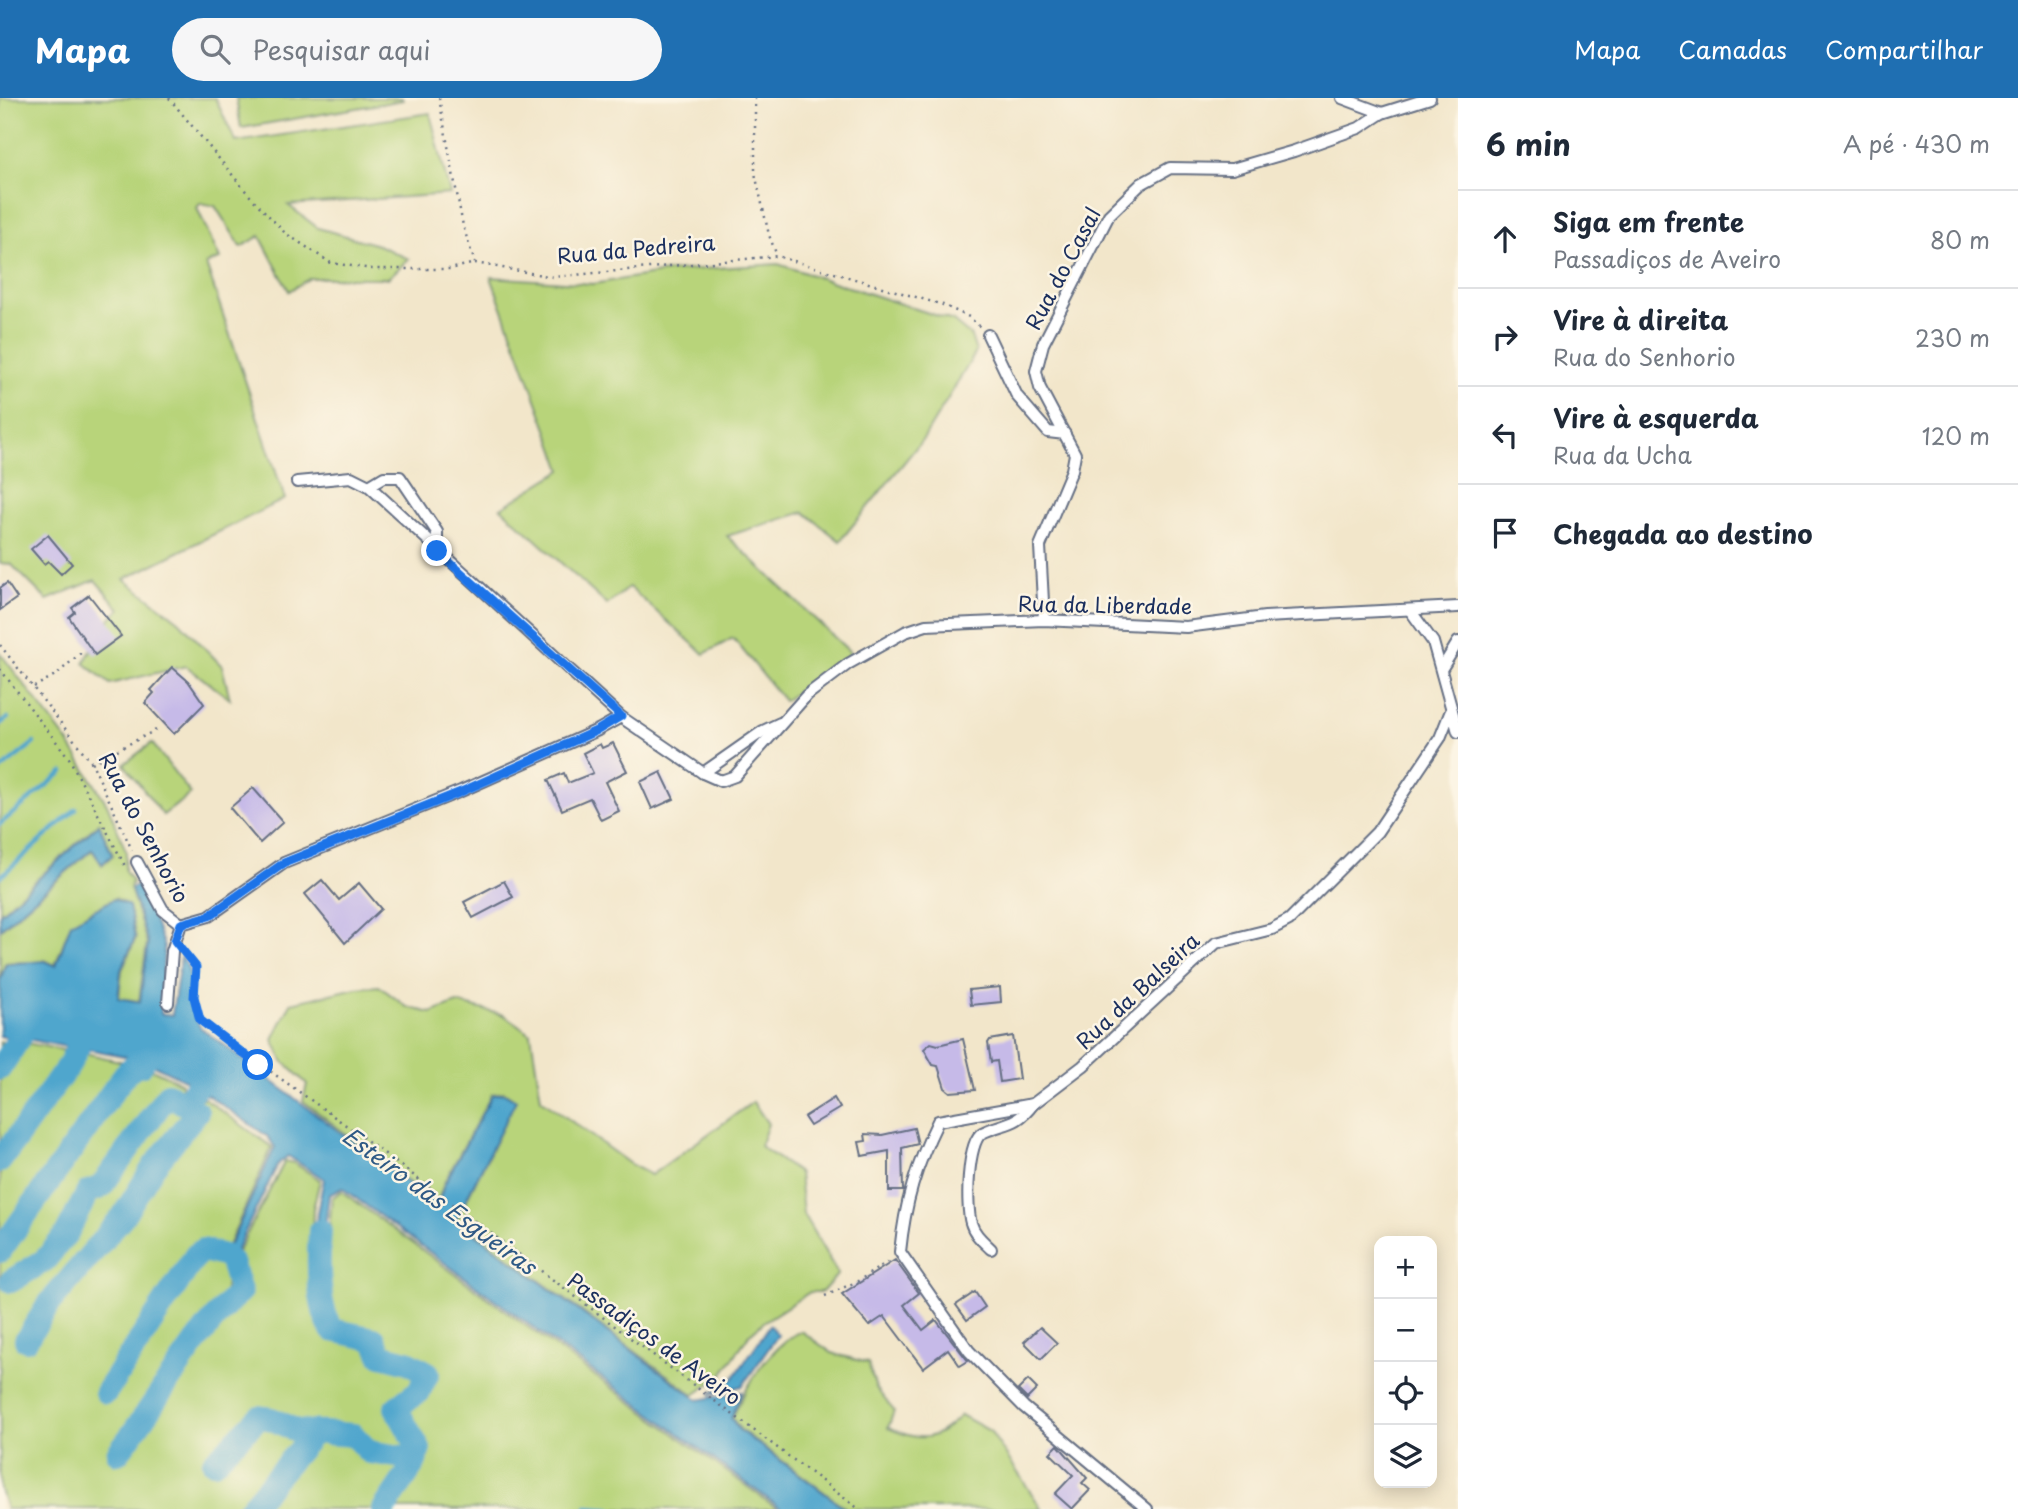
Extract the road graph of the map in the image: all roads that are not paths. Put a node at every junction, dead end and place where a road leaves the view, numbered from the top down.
1 (1342, 98) edge
2 (1430, 98) edge
3 (1382, 113) junction
4 (988, 335) road end
5 (1065, 433) junction
6 (297, 482) dead end
7 (369, 486) junction
8 (437, 551) junction
9 (1458, 607) edge
10 (1410, 610) junction
11 (1044, 620) junction
12 (1458, 642) edge
13 (1442, 668) junction
14 (1450, 713) junction
15 (621, 716) junction
16 (782, 722) junction
17 (1458, 732) edge
18 (703, 773) junction
19 (137, 862) road end
20 (181, 924) junction
21 (168, 1003) dead end
22 (1033, 1104) junction
23 (991, 1249) dead end
24 (1147, 1509) edge

1 - 3 street
2 - 3 street
3 - 5 street, Rua do Casal
4 - 5 street
5 - 11 street, Rua do Casal
6 - 7 street
7 - 8 street
7 - 8 street
8 - 15 street
9 - 10 street, Rua da Liberdade
10 - 11 street, Rua da Liberdade
10 - 13 street
11 - 16 street, Rua da Liberdade
12 - 13 street
13 - 14 street
14 - 17 street
14 - 22 street, Rua da Balseira
15 - 18 street
15 - 20 street, Rua do Senhorio
16 - 18 street, Rua da Liberdade
16 - 18 street, Rua da Liberdade
19 - 20 street, Rua do Senhorio
20 - 21 street, Rua do Senhorio
22 - 23 street
22 - 24 street, Rua da Balseira

